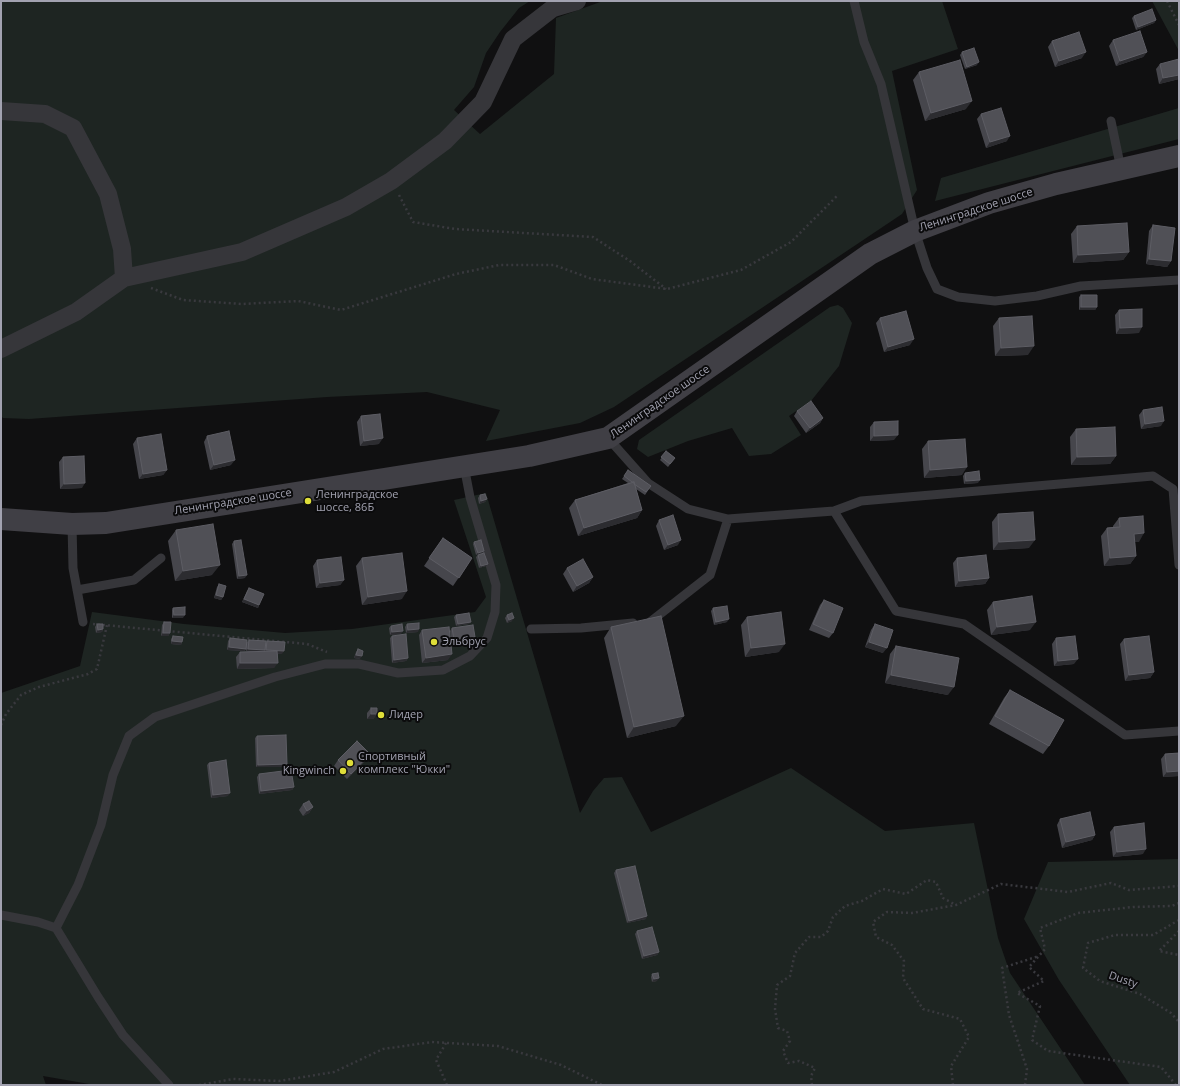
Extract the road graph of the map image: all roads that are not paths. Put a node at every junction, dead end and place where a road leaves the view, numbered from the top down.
1 (577, 1) edge
2 (854, 1) edge
3 (1, 111) edge
4 (1111, 121) dead end
5 (1179, 156) edge
6 (1121, 169) junction
7 (915, 230) junction
8 (124, 278) junction
9 (1179, 280) edge
10 (1, 349) edge
11 (608, 438) junction
12 (463, 465) junction
13 (834, 511) junction
14 (1, 519) edge
15 (728, 519) junction
16 (72, 524) junction
17 (161, 558) dead end
18 (1179, 565) edge
19 (77, 590) junction
20 (83, 622) road end
21 (531, 629) dead end
22 (1179, 731) edge
23 (1, 915) edge
24 (56, 928) junction
25 (169, 1085) edge

1 - 8 street
2 - 7 lane
3 - 8 street
4 - 6 lane
5 - 6 main road, Ленинградское шоссе
6 - 7 main road, Ленинградское шоссе
7 - 9 lane
7 - 11 main road, Ленинградское шоссе
8 - 10 street
11 - 12 main road, Ленинградское шоссе
11 - 15 lane
12 - 16 main road, Ленинградское шоссе
12 - 24 lane
13 - 15 lane
13 - 18 lane
13 - 22 lane
14 - 16 main road, Ленинградское шоссе
15 - 21 lane
16 - 19 lane
17 - 19 lane
19 - 20 lane
23 - 24 lane
24 - 25 lane

